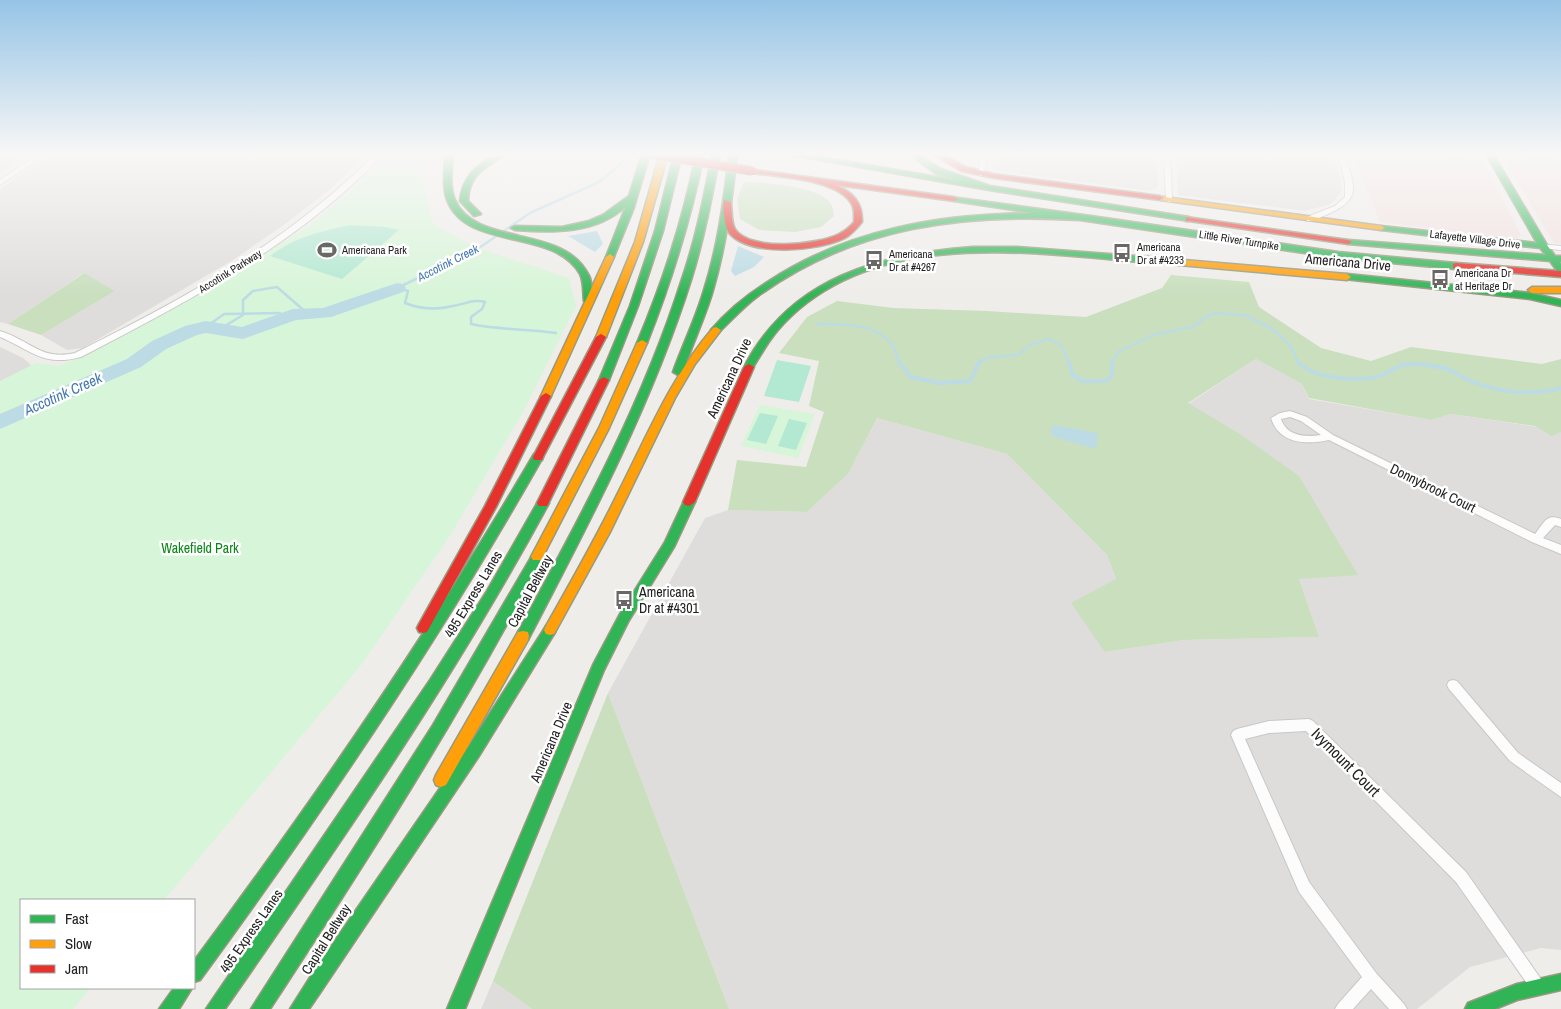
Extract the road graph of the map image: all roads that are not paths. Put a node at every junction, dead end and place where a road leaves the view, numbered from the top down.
1 (329, 201) edge
2 (452, 201) edge
3 (464, 201) edge
4 (629, 201) edge
5 (631, 201) edge
6 (652, 201) edge
7 (668, 201) edge
8 (690, 201) edge
9 (707, 201) edge
10 (853, 201) edge
11 (969, 201) edge
12 (1075, 201) edge
13 (1177, 201) edge
14 (1344, 201) edge
15 (1517, 201) edge
16 (727, 202) joint
17 (1091, 218) junction
18 (476, 219) junction
19 (1310, 219) junction
20 (1543, 246) junction
21 (1561, 248) edge
22 (1556, 258) edge
23 (1561, 270) edge
24 (1561, 274) edge
25 (1464, 288) junction
26 (1561, 290) edge
27 (1561, 303) edge
28 (0, 334) edge
29 (572, 345) junction
30 (675, 389) junction
31 (1330, 437) junction
32 (1561, 523) edge
33 (1536, 539) junction
34 (1561, 550) edge
35 (1453, 684) dead end
36 (352, 755) junction
37 (1561, 791) edge
38 (195, 973) edge
39 (1371, 978) junction
40 (1561, 982) edge
41 (314, 987) junction
42 (1538, 987) junction
43 (183, 989) edge
44 (168, 1009) edge
45 (215, 1009) edge
46 (260, 1009) edge
47 (299, 1009) edge
48 (456, 1009) edge
49 (1344, 1009) edge
50 (1399, 1009) edge
51 (1474, 1009) edge

1 - 28 street, Accotink Parkway
2 - 18 main road
3 - 18 main road
4 - 18 main road
5 - 29 main road
6 - 36 main road
7 - 45 main road, 495 Express Lanes
8 - 46 main road
9 - 41 main road, Capital Beltway
10 - 16 main road
11 - 17 main road, Little River Turnpike
12 - 22 main road, Little River Turnpike
13 - 19 main road, Lafayette Village Drive
14 - 19 street
15 - 20 main road
16 - 30 main road
17 - 24 main road, Little River Turnpike
17 - 30 main road
18 - 29 main road
19 - 20 main road, Lafayette Village Drive
20 - 21 street
20 - 22 main road
22 - 23 main road
25 - 26 main road, Americana Drive
25 - 27 main road, Americana Drive
25 - 48 main road, Americana Drive
29 - 36 main road
30 - 41 main road
31 - 31 street, Donnybrook Court
31 - 33 street, Donnybrook Court
32 - 33 street
33 - 34 street, Donnybrook Court
35 - 37 street
36 - 38 main road
39 - 42 street, Ivymount Court
39 - 49 street
39 - 50 street, Ivymount Court
40 - 42 main road
41 - 47 main road, Capital Beltway
42 - 51 main road
43 - 44 main road

